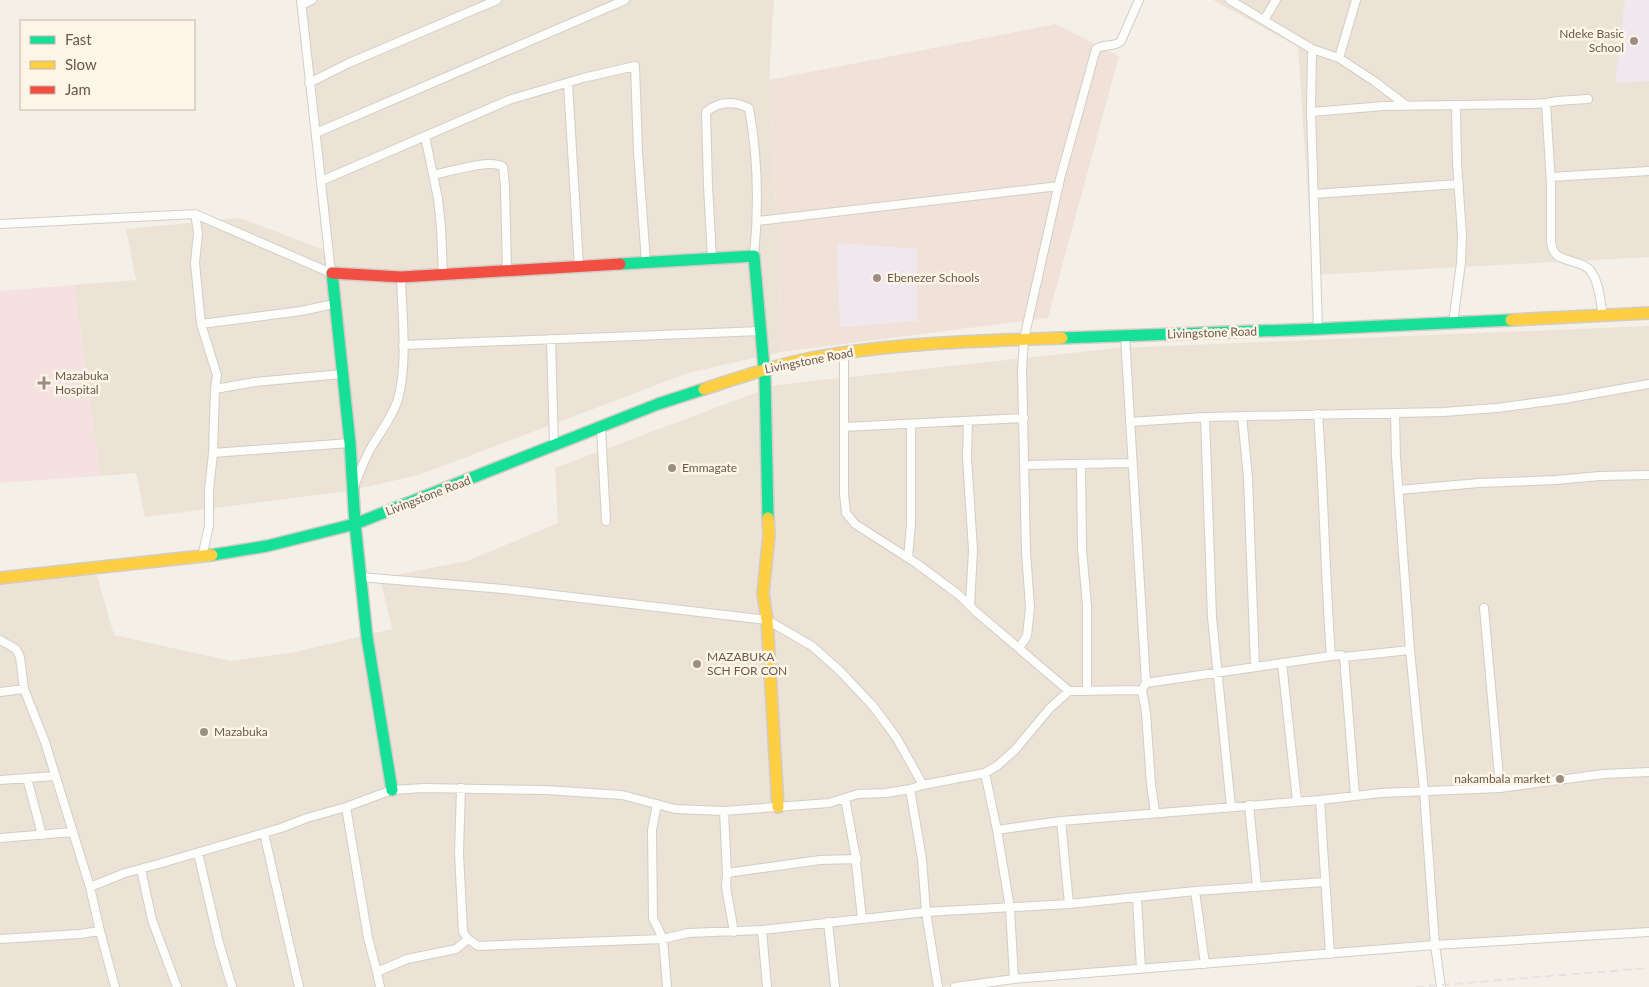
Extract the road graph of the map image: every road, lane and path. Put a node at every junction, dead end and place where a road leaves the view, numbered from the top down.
1 (312, 0) edge
2 (498, 0) edge
3 (626, 0) edge
4 (1139, 0) edge
5 (1230, 0) edge
6 (1276, 0) edge
7 (1356, 0) edge
8 (301, 2) edge
9 (1264, 20) junction
10 (1312, 48) junction
11 (1339, 58) junction
12 (309, 83) junction
13 (568, 83) junction
14 (1588, 99) dead end
15 (1546, 103) junction
16 (1407, 106) junction
17 (1456, 106) junction
18 (1311, 112) junction
19 (316, 133) junction
20 (425, 136) junction
21 (1649, 171) edge
22 (433, 175) junction
23 (1551, 177) junction
24 (321, 181) junction
25 (1459, 184) junction
26 (1059, 186) junction
27 (1314, 194) junction
28 (195, 214) junction
29 (758, 221) junction
30 (0, 224) edge
31 (754, 256) junction
32 (712, 258) junction
33 (646, 262) junction
34 (579, 266) junction
35 (507, 271) junction
36 (331, 273) junction
37 (443, 275) junction
38 (401, 277) junction
39 (334, 304) junction
40 (1649, 313) edge
41 (1603, 315) junction
42 (1453, 323) junction
43 (201, 324) junction
44 (1318, 329) junction
45 (761, 331) junction
46 (1125, 336) junction
47 (551, 338) junction
48 (1024, 339) junction
49 (403, 346) junction
50 (844, 353) junction
51 (764, 369) junction
52 (342, 374) junction
53 (1649, 384) edge
54 (215, 389) junction
55 (1395, 413) junction
56 (1318, 414) junction
57 (1242, 416) junction
58 (1205, 417) junction
59 (1024, 418) junction
60 (968, 421) junction
61 (1130, 422) junction
62 (910, 424) junction
63 (844, 427) junction
64 (601, 428) junction
65 (350, 442) junction
66 (554, 446) junction
67 (213, 453) junction
68 (1132, 463) junction
69 (1081, 464) junction
70 (1024, 465) junction
71 (1649, 475) edge
72 (1399, 490) junction
73 (352, 491) junction
74 (606, 521) dead end
75 (355, 524) junction
76 (202, 557) junction
77 (908, 558) junction
78 (360, 577) junction
79 (0, 578) edge
80 (970, 606) junction
81 (1484, 608) dead end
82 (767, 620) junction
83 (0, 640) edge
84 (1019, 648) junction
85 (1410, 650) junction
86 (1331, 656) junction
87 (1344, 657) junction
88 (1282, 664) junction
89 (1255, 667) junction
90 (1216, 672) junction
91 (1144, 686) junction
92 (24, 689) junction
93 (1087, 690) junction
94 (1069, 691) junction
95 (0, 692) edge
96 (1649, 772) edge
97 (985, 773) junction
98 (55, 776) junction
99 (26, 778) junction
100 (0, 780) edge
101 (923, 785) junction
102 (461, 788) junction
103 (1500, 788) junction
104 (392, 790) junction
105 (910, 790) junction
106 (1424, 791) junction
107 (1355, 795) junction
108 (845, 798) junction
109 (1320, 800) junction
110 (1297, 801) junction
111 (657, 804) junction
112 (1249, 805) junction
113 (346, 807) junction
114 (778, 807) junction
115 (1231, 807) junction
116 (724, 811) junction
117 (1155, 812) junction
118 (1061, 820) junction
119 (997, 830) junction
120 (73, 832) junction
121 (264, 833) junction
122 (42, 835) junction
123 (0, 838) edge
124 (198, 853) junction
125 (857, 859) junction
126 (141, 869) junction
127 (727, 873) junction
128 (1325, 882) junction
129 (1257, 886) junction
130 (90, 887) junction
131 (1195, 891) junction
132 (1137, 898) junction
133 (1069, 904) junction
134 (1010, 908) junction
135 (926, 912) junction
136 (862, 919) junction
137 (828, 922) junction
138 (762, 930) junction
139 (100, 931) junction
140 (734, 932) junction
141 (1649, 932) edge
142 (0, 939) edge
143 (468, 939) junction
144 (662, 939) junction
145 (1435, 945) junction
146 (1330, 954) junction
147 (1205, 964) junction
148 (1141, 968) junction
149 (377, 972) junction
150 (1014, 979) junction
151 (115, 987) edge
152 (177, 987) edge
153 (232, 987) edge
154 (298, 987) edge
155 (380, 987) edge
156 (667, 987) edge
157 (767, 987) edge
158 (835, 987) edge
159 (938, 987) edge
160 (955, 987) edge
161 (1441, 987) edge

1 - 8 street
2 - 12 street
3 - 19 street
4 - 26 street
5 - 9 street
6 - 9 street
7 - 11 street
8 - 12 street
9 - 10 street
10 - 11 street
10 - 18 street
11 - 16 street
12 - 19 street
13 - 20 street
13 - 33 street
13 - 34 street
14 - 15 street
15 - 17 street
15 - 23 street
16 - 17 street
16 - 18 street
17 - 25 street
18 - 27 street
19 - 24 street
20 - 22 street
20 - 24 street
21 - 23 street
22 - 35 street
22 - 37 street
23 - 41 street
24 - 36 street
25 - 27 street
25 - 42 street
26 - 29 street
26 - 48 street
27 - 44 street
28 - 30 street
28 - 36 street
28 - 43 street
29 - 31 street
29 - 32 street
31 - 32 main road
31 - 45 main road
32 - 33 main road
33 - 34 main road
34 - 35 main road
35 - 37 main road
36 - 38 main road
36 - 39 main road
37 - 38 main road
38 - 49 street
39 - 43 street
39 - 52 main road
40 - 41 main road, Livingstone Road
41 - 42 main road, Livingstone Road
42 - 44 main road, Livingstone Road
43 - 54 street
44 - 46 main road, Livingstone Road
45 - 47 street
45 - 51 main road
46 - 48 main road, Livingstone Road
46 - 61 street
47 - 49 street
47 - 66 street
48 - 50 main road, Livingstone Road
48 - 59 street
49 - 73 street
50 - 51 main road, Livingstone Road
50 - 63 street
51 - 64 main road, Livingstone Road
51 - 82 main road
52 - 54 street
52 - 65 main road
53 - 55 street
54 - 67 street
55 - 56 street
55 - 72 street
56 - 57 street
56 - 86 street
57 - 58 street
57 - 89 street
58 - 61 street
58 - 90 street
59 - 60 street
59 - 70 street
60 - 62 street
60 - 80 street
61 - 68 street
62 - 63 street
62 - 77 street
63 - 77 street
64 - 66 main road, Livingstone Road
64 - 74 street
65 - 67 street
65 - 73 main road
66 - 75 main road, Livingstone Road
67 - 76 street
68 - 69 street
68 - 91 street
69 - 70 street
69 - 93 street
70 - 84 street
71 - 72 street
72 - 85 street
73 - 75 main road
75 - 76 main road, Livingstone Road
75 - 78 main road
76 - 79 main road, Livingstone Road
77 - 80 street
78 - 82 street
78 - 104 main road
80 - 84 street
81 - 103 street
82 - 101 street
82 - 114 main road
83 - 92 street
84 - 94 street
85 - 87 street
85 - 106 street
86 - 87 street
86 - 88 street
87 - 107 street
88 - 89 street
88 - 110 street
89 - 90 street
90 - 91 street
90 - 115 street
91 - 93 street
91 - 117 street
92 - 95 street
92 - 98 street
93 - 94 street
94 - 97 street
96 - 103 street
97 - 101 street
97 - 119 street
98 - 99 street
98 - 120 street
99 - 100 street
99 - 122 street
101 - 105 street
102 - 104 street
102 - 111 street
102 - 143 street
103 - 106 street
104 - 113 street
105 - 108 street
105 - 135 street
106 - 107 street
106 - 145 street
107 - 109 street
108 - 114 street
108 - 125 street
109 - 110 street
109 - 128 street
110 - 112 street
111 - 116 street
111 - 144 street
112 - 115 street
112 - 129 street
113 - 121 street
113 - 149 street
114 - 116 street
115 - 117 street
116 - 127 street
117 - 118 street
118 - 119 street
118 - 133 street
119 - 134 street
120 - 122 street
120 - 130 street
121 - 124 street
121 - 154 street
122 - 123 street
124 - 126 street
124 - 153 street
125 - 127 street
125 - 136 street
126 - 130 street
126 - 152 street
127 - 140 street
128 - 129 street
128 - 146 street
129 - 131 street
130 - 139 street
131 - 132 street
131 - 147 street
132 - 133 street
132 - 148 street
133 - 134 street
134 - 135 street
134 - 150 street
135 - 136 street
135 - 159 street
136 - 137 street
137 - 138 street
137 - 158 street
138 - 140 street
138 - 157 street
139 - 142 street
139 - 151 street
140 - 144 street
141 - 145 street
143 - 144 street
143 - 149 street
144 - 156 street
145 - 146 street
145 - 161 street
146 - 147 street
147 - 148 street
148 - 150 street
149 - 155 street
150 - 160 street

